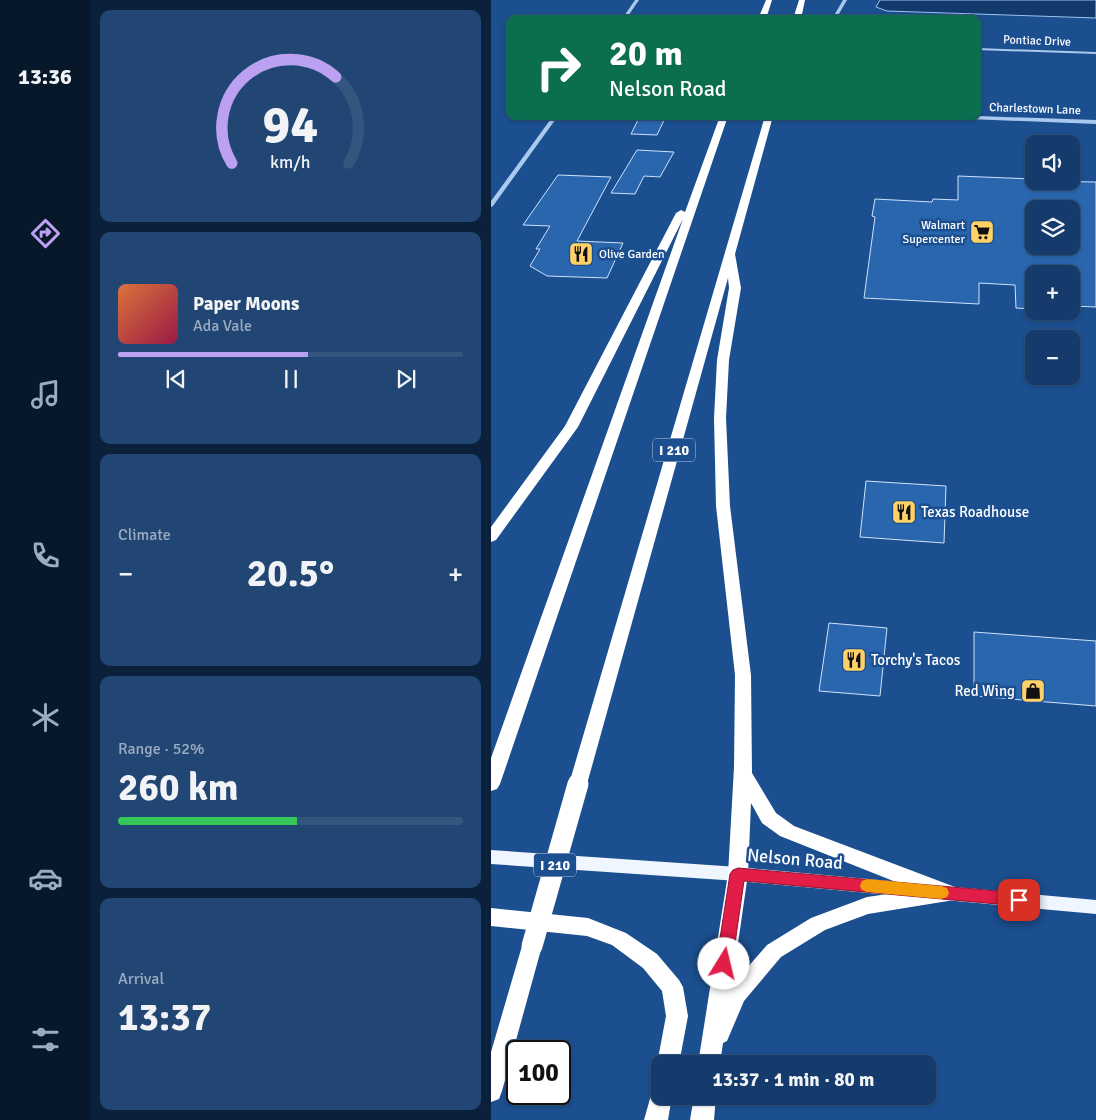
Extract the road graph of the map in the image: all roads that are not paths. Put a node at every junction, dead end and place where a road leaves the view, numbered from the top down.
1 (637, 0) edge
2 (769, 0) edge
3 (802, 0) edge
4 (845, 0) edge
5 (627, 15) edge
6 (763, 15) edge
7 (798, 15) edge
8 (836, 15) edge
9 (981, 49) edge
10 (1096, 53) edge
11 (981, 117) edge
12 (553, 120) edge
13 (723, 120) edge
14 (768, 120) edge
15 (1096, 122) edge
16 (708, 161) junction
17 (491, 205) edge
18 (730, 254) junction
19 (491, 538) edge
20 (743, 774) junction
21 (493, 778) edge
22 (491, 857) edge
23 (738, 874) junction
24 (948, 893) junction
25 (1096, 907) edge
26 (491, 917) edge
27 (669, 1055) edge
28 (710, 1055) edge
29 (711, 1055) edge
30 (491, 1091) edge
31 (659, 1105) edge
32 (704, 1105) edge
33 (656, 1120) edge
34 (702, 1120) edge

1 - 5 street
2 - 6 highway
3 - 7 highway
4 - 8 street
9 - 10 street, Pontiac Drive
11 - 15 street, Charlestown Lane
12 - 17 street
13 - 16 highway
14 - 18 highway, I 210
16 - 19 highway
16 - 21 highway
18 - 20 highway
18 - 30 highway, I 210, bridge
20 - 23 highway
20 - 24 highway
22 - 23 main road, Nelson Road
23 - 24 main road, Nelson Road
23 - 28 highway
24 - 25 main road, Nelson Road
24 - 29 highway
26 - 27 highway
31 - 33 highway
32 - 34 highway

